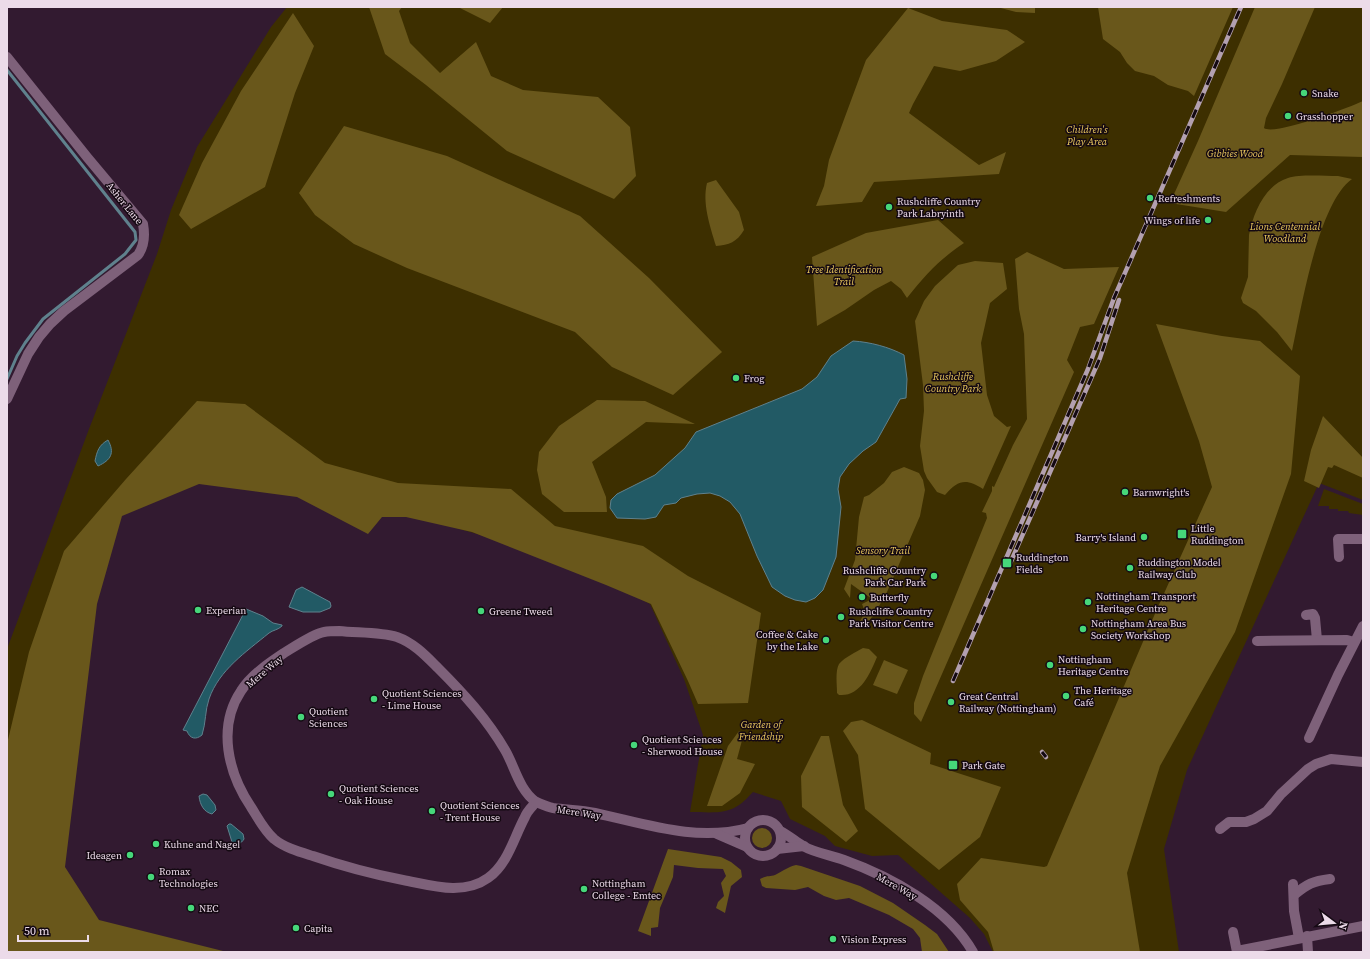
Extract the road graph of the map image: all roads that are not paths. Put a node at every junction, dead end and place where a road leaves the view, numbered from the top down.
1 (7, 58) edge
2 (7, 398) edge
3 (1363, 539) edge
4 (1339, 557) dead end
5 (1306, 615) dead end
6 (1363, 626) edge
7 (1317, 640) junction
8 (1257, 641) dead end
9 (1354, 642) junction
10 (1309, 738) dead end
11 (1363, 762) edge
12 (536, 802) junction
13 (748, 828) junction
14 (1220, 829) dead end
15 (780, 831) junction
16 (717, 833) junction
17 (804, 846) junction
18 (747, 847) junction
19 (777, 849) junction
20 (1330, 879) dead end
21 (1293, 884) dead end
22 (1294, 895) junction
23 (1363, 926) edge
24 (1233, 932) dead end
25 (1303, 937) junction
26 (1237, 951) edge
27 (973, 952) edge
28 (1308, 952) edge

1 - 2 street, Asher Lane
3 - 4 street
5 - 7 street
6 - 9 street
7 - 8 street
7 - 9 street
9 - 10 street
11 - 14 street
12 - 12 street, Mere Way
12 - 16 street, Mere Way
13 - 15 street
13 - 16 street, Mere Way
13 - 18 street
15 - 17 street, Mere Way
15 - 19 street
16 - 18 street, Mere Way
17 - 19 street, Mere Way
17 - 27 street, Mere Way
18 - 19 street
20 - 22 street
21 - 22 street
22 - 25 street
23 - 25 street
24 - 26 street
25 - 26 street
25 - 28 street

